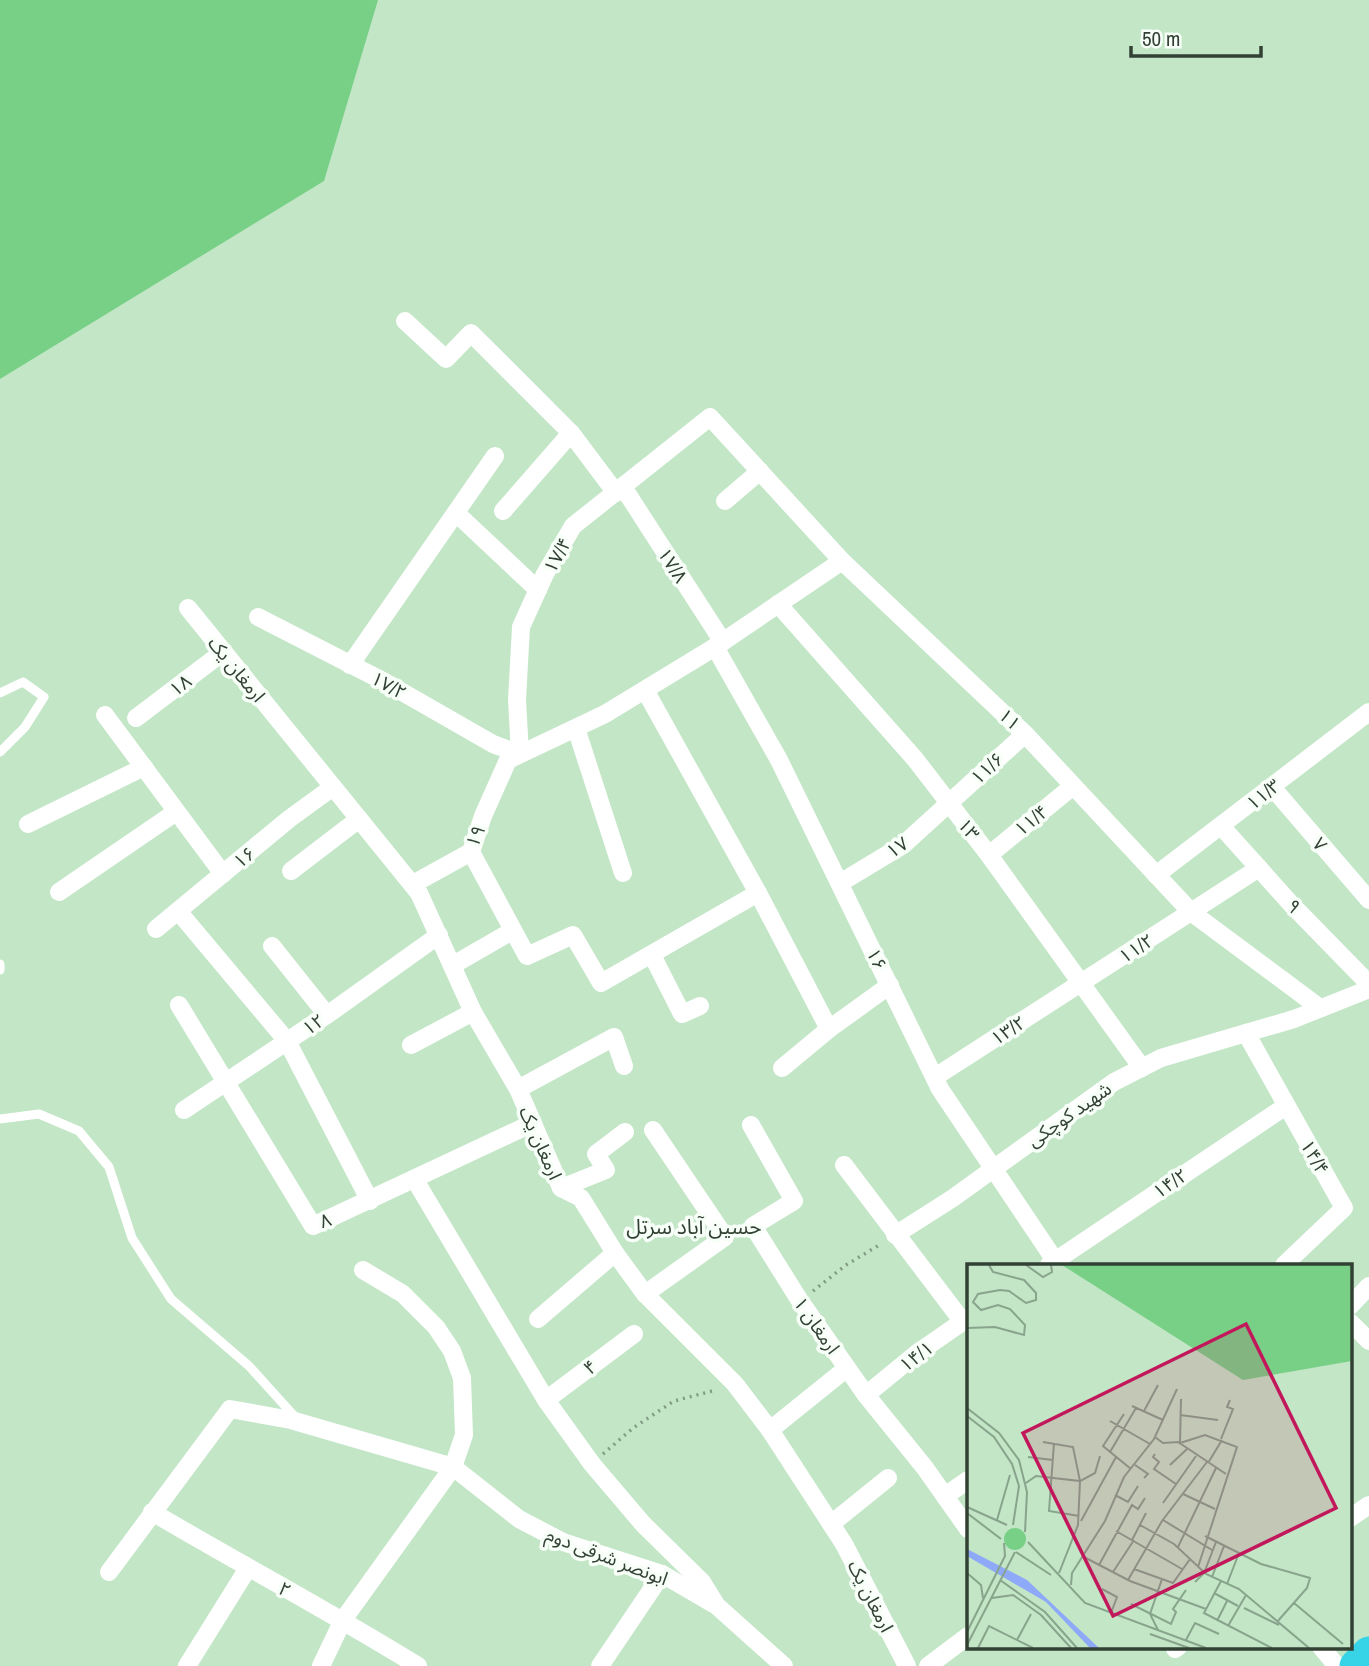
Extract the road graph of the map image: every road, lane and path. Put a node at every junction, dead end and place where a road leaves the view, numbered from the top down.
1 (405, 321) dead end
2 (710, 417) joint
3 (571, 433) junction
4 (495, 456) dead end
5 (760, 471) junction
6 (619, 490) junction
7 (725, 501) dead end
8 (503, 511) dead end
9 (456, 513) junction
10 (842, 561) junction
11 (538, 590) junction
12 (778, 604) junction
13 (188, 608) dead end
14 (258, 617) dead end
15 (719, 644) junction
16 (223, 652) junction
17 (351, 665) junction
18 (645, 690) junction
19 (0, 693) edge
20 (105, 715) dead end
21 (136, 718) dead end
22 (1365, 722) edge
23 (576, 728) junction
24 (1025, 734) junction
25 (0, 752) edge
26 (514, 757) junction
27 (144, 767) junction
28 (1073, 786) junction
29 (1272, 786) junction
30 (333, 787) junction
31 (949, 803) junction
32 (176, 812) junction
33 (359, 819) junction
34 (28, 824) dead end
35 (1222, 825) junction
36 (471, 852) junction
37 (989, 855) junction
38 (1259, 868) junction
39 (291, 871) dead end
40 (623, 873) dead end
41 (223, 874) junction
42 (1156, 875) junction
43 (840, 883) junction
44 (413, 884) junction
45 (59, 892) dead end
46 (758, 892) junction
47 (1369, 900) edge
48 (178, 911) junction
49 (1191, 912) junction
50 (156, 929) dead end
51 (512, 931) junction
52 (439, 935) junction
53 (272, 946) dead end
54 (652, 955) junction
55 (0, 964) edge
56 (453, 965) junction
57 (0, 970) edge
58 (1082, 983) junction
59 (890, 985) junction
60 (1369, 987) edge
61 (179, 1005) dead end
62 (700, 1006) dead end
63 (1320, 1008) junction
64 (474, 1013) junction
65 (327, 1015) junction
66 (829, 1029) junction
67 (1246, 1033) junction
68 (286, 1041) junction
69 (411, 1045) dead end
70 (624, 1066) dead end
71 (782, 1068) dead end
72 (1142, 1068) junction
73 (934, 1077) junction
74 (225, 1083) junction
75 (518, 1089) junction
76 (1286, 1106) junction
77 (184, 1110) dead end
78 (0, 1119) edge
79 (533, 1124) junction
80 (751, 1125) dead end
81 (653, 1130) dead end
82 (625, 1132) dead end
83 (844, 1165) dead end
84 (992, 1168) junction
85 (415, 1180) junction
86 (561, 1188) junction
87 (370, 1201) junction
88 (895, 1236) junction
89 (615, 1253) junction
90 (1054, 1264) edge
91 (1289, 1264) edge
92 (363, 1270) dead end
93 (1369, 1286) edge
94 (645, 1294) junction
95 (800, 1301) junction
96 (1352, 1304) edge
97 (538, 1318) dead end
98 (965, 1320) edge
99 (1352, 1324) edge
100 (634, 1334) dead end
101 (1369, 1341) edge
102 (847, 1368) junction
103 (735, 1384) junction
104 (866, 1395) junction
105 (546, 1400) junction
106 (299, 1422) junction
107 (770, 1430) junction
108 (592, 1464) junction
109 (453, 1467) junction
110 (888, 1478) dead end
111 (967, 1481) edge
112 (945, 1496) junction
113 (1369, 1504) edge
114 (152, 1512) junction
115 (1352, 1517) edge
116 (831, 1524) junction
117 (967, 1528) edge
118 (248, 1568) junction
119 (109, 1572) dead end
120 (662, 1574) junction
121 (717, 1606) junction
122 (343, 1620) junction
123 (967, 1637) edge
124 (1322, 1648) edge
125 (1369, 1653) edge
126 (187, 1666) edge
127 (321, 1666) edge
128 (418, 1666) edge
129 (600, 1666) edge
130 (784, 1666) edge
131 (907, 1666) edge
132 (928, 1666) edge
133 (1337, 1666) edge
134 (1356, 1666) edge

1 - 3 street, ۱۷/۸
2 - 5 street, ۱۱
2 - 6 street, ۱۷/۴
3 - 6 street, ۱۷/۸
3 - 8 street
4 - 9 street
5 - 7 street
5 - 10 street, ۱۱
6 - 11 street, ۱۷/۴
6 - 15 street, ۱۷/۸
9 - 11 street
9 - 17 street
10 - 12 street
10 - 24 street, ۱۱
11 - 26 street, ۱۷/۴
12 - 15 street
12 - 31 street, ۱۳
13 - 16 street, ارمغان یک
14 - 17 street, ۱۷/۲
15 - 18 street
15 - 43 street, ۱۶
16 - 21 street, ۱۸
16 - 30 street, ارمغان یک
17 - 26 street, ۱۷/۲
18 - 23 street
18 - 46 street
19 - 25 lane
20 - 27 street
22 - 29 street, ۱۱/۳
23 - 26 street
23 - 40 street
24 - 28 street, ۱۱
24 - 31 street, ۱۱/۶
26 - 36 street, ۱۹
27 - 32 street
27 - 34 street
28 - 37 street, ۱۱/۴
28 - 42 street, ۱۱
29 - 35 street, ۱۱/۳
29 - 47 street, ۷
30 - 33 street, ارمغان یک
30 - 41 street, ۱۶
31 - 37 street, ۱۳
31 - 43 street, ۱۷
32 - 41 street
32 - 45 street
33 - 39 street
33 - 44 street, ارمغان یک
35 - 38 street, ۹
35 - 42 street, ۱۱/۳
36 - 44 street, ۱۹
36 - 51 street
37 - 58 street, ۱۳
38 - 49 street, ۱۱/۲
38 - 60 street, ۹
41 - 48 street, ۱۶
42 - 49 street, ۱۱
43 - 59 street, ۱۶
44 - 52 street, ارمغان یک
46 - 54 street
46 - 66 street
48 - 50 street, ۱۶
48 - 68 street
49 - 58 street, ۱۱/۲
49 - 63 street, ۱۱
51 - 54 street
51 - 56 street
52 - 56 street, ارمغان یک
52 - 65 street, ۱۲
53 - 65 street
54 - 62 street
55 - 57 lane
56 - 64 street, ارمغان یک
58 - 72 street, ۱۳
58 - 73 street, ۱۳/۲
59 - 66 street
59 - 73 street, ۱۶
60 - 63 street, شهید کوچکی
61 - 74 street, ۸
63 - 67 street, شهید کوچکی
64 - 69 street
64 - 75 street, ارمغان یک
65 - 68 street, ۱۲
66 - 71 street
67 - 72 street, شهید کوچکی
67 - 76 street, ۱۴/۴
68 - 74 street, ۱۲
68 - 87 street
70 - 75 street
72 - 84 street, شهید کوچکی
73 - 84 street, ۱۶
74 - 77 street, ۱۲
74 - 87 street, ۸
75 - 79 street, ارمغان یک
76 - 90 street, ۱۴/۲
76 - 91 street, ۱۴/۴
78 - 106 lane
79 - 85 street, ۸
79 - 86 street, ارمغان یک
80 - 95 street, ارمغان ۱
81 - 94 street
82 - 86 street
83 - 88 street
84 - 88 street, شهید کوچکی
84 - 90 street, ۱۶
85 - 87 street, ۸
85 - 105 street
86 - 89 street, ارمغان یک
88 - 95 path
88 - 98 street
89 - 94 street, ارمغان یک
89 - 97 street
92 - 109 street
93 - 96 street
94 - 103 street, ارمغان یک
95 - 102 street, ارمغان ۱
98 - 104 street, ۱۴/۱
99 - 101 street
100 - 105 street, ۴
102 - 104 street, ارمغان ۱
102 - 107 street
103 - 107 street, ارمغان یک
103 - 108 path
104 - 112 street, ارمغان ۱
105 - 108 street
106 - 109 street
106 - 114 street
107 - 116 street, ارمغان یک
108 - 121 street
109 - 120 street, ابونصر شرقی دوم
109 - 122 street
110 - 116 street
111 - 112 street
112 - 117 street, ارمغان ۱
113 - 115 street
114 - 118 street, ۲
114 - 119 street
116 - 131 street, ارمغان یک
118 - 122 street, ۲
118 - 126 street
120 - 121 street, ابونصر شرقی دوم
120 - 129 street
121 - 130 street, ابونصر شرقی دوم
122 - 127 street
122 - 128 street, ۲
123 - 132 street
124 - 133 street
125 - 134 highway

